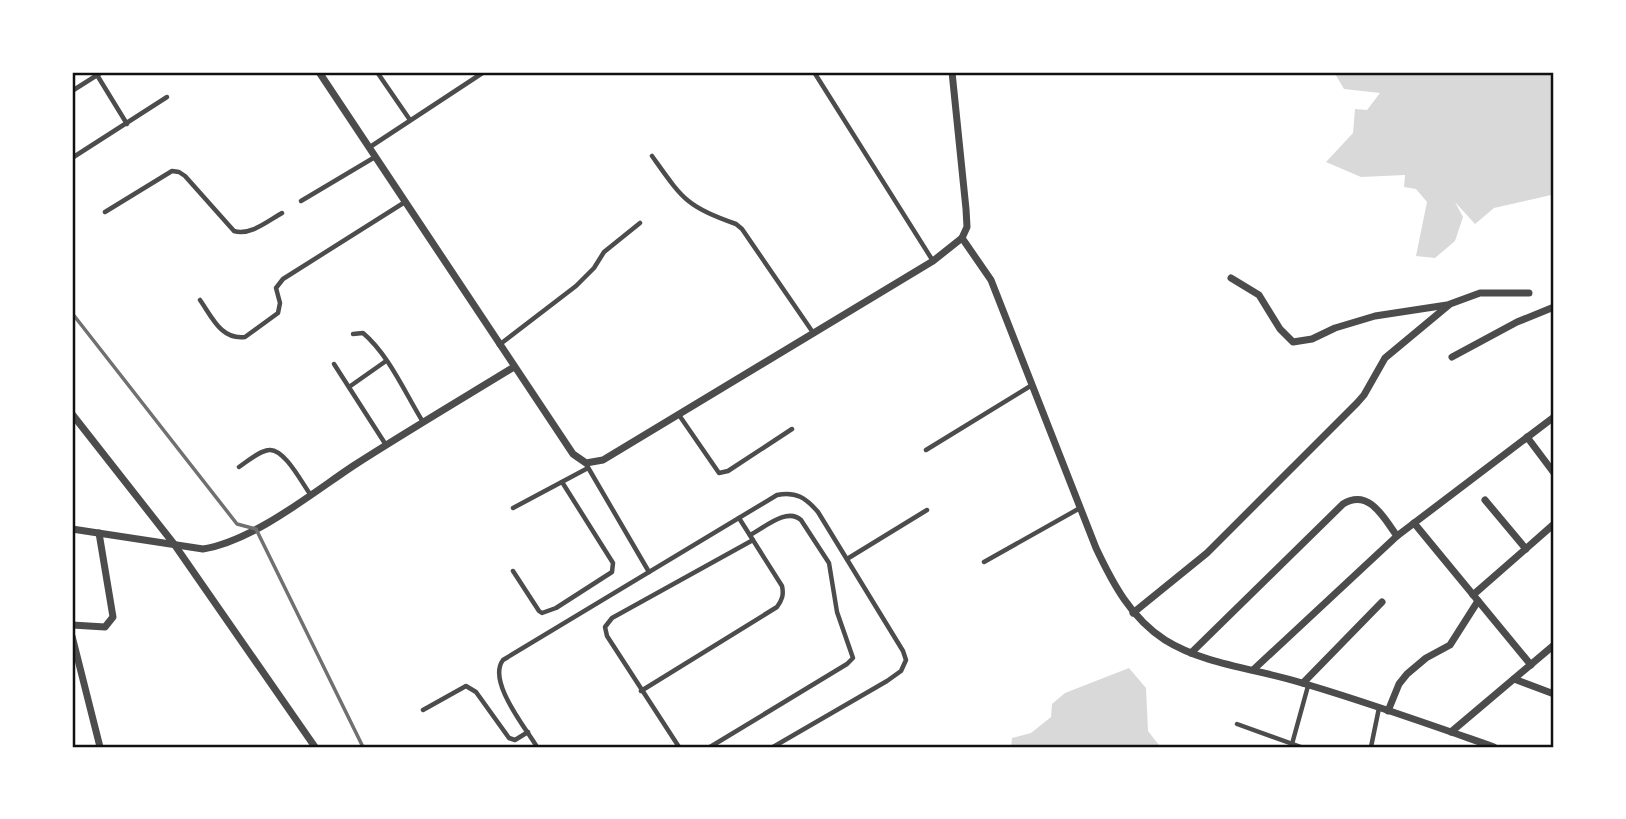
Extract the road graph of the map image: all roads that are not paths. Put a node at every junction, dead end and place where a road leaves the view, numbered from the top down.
1 (319, 72) edge
2 (377, 72) edge
3 (484, 72) edge
4 (814, 72) edge
5 (953, 72) edge
6 (99, 74) edge
7 (72, 91) edge
8 (167, 97) dead end
9 (410, 121) junction
10 (127, 124) junction
11 (369, 148) junction
12 (375, 156) junction
13 (652, 156) dead end
14 (72, 158) edge
15 (301, 201) dead end
16 (405, 202) junction
17 (105, 212) dead end
18 (282, 213) dead end
19 (640, 223) dead end
20 (962, 238) junction
21 (933, 261) junction
22 (1231, 278) dead end
23 (1530, 293) dead end
24 (200, 300) dead end
25 (1450, 304) junction
26 (1554, 307) edge
27 (353, 334) dead end
28 (814, 334) junction
29 (499, 345) junction
30 (1452, 357) dead end
31 (386, 361) junction
32 (334, 364) dead end
33 (514, 367) junction
34 (1032, 385) junction
35 (349, 387) junction
36 (72, 414) edge
37 (679, 415) junction
38 (1554, 417) edge
39 (423, 422) junction
40 (792, 429) dead end
41 (1527, 437) junction
42 (386, 445) junction
43 (926, 450) dead end
44 (587, 466) junction
45 (239, 467) dead end
46 (1554, 473) edge
47 (562, 482) junction
48 (310, 494) junction
49 (1485, 500) dead end
50 (513, 508) dead end
51 (1080, 508) junction
52 (926, 510) dead end
53 (739, 518) junction
54 (1414, 523) junction
55 (1554, 524) edge
56 (72, 529) edge
57 (99, 533) junction
58 (1397, 536) junction
59 (752, 538) junction
60 (174, 544) junction
61 (1526, 549) junction
62 (847, 559) junction
63 (984, 562) dead end
64 (513, 571) dead end
65 (649, 572) junction
66 (1476, 598) junction
67 (1382, 602) dead end
68 (1133, 613) junction
69 (72, 625) edge
70 (72, 636) edge
71 (1554, 645) edge
72 (1191, 653) junction
73 (1531, 665) junction
74 (1253, 670) junction
75 (1514, 679) junction
76 (1306, 684) junction
77 (641, 691) junction
78 (1554, 694) edge
79 (1379, 708) junction
80 (423, 710) dead end
81 (1388, 711) junction
82 (1237, 724) dead end
83 (528, 732) junction
84 (1451, 732) junction
85 (1292, 744) junction
86 (100, 747) edge
87 (314, 747) edge
88 (537, 747) edge
89 (679, 747) edge
90 (710, 747) edge
91 (774, 747) edge
92 (1301, 747) edge
93 (1371, 747) edge
94 (1494, 747) edge

1 - 11 street
2 - 9 lane
3 - 9 lane
4 - 21 lane
5 - 20 street
6 - 7 lane
6 - 10 lane
8 - 10 lane
9 - 11 lane
10 - 14 lane
11 - 12 street
12 - 15 lane
12 - 16 street
13 - 28 lane
16 - 24 lane
16 - 29 street
17 - 18 lane
19 - 29 lane
20 - 21 street
20 - 34 street
21 - 28 street
22 - 25 street
23 - 25 street
25 - 68 street
26 - 30 street
27 - 31 lane
28 - 37 street
29 - 33 street
31 - 35 lane
31 - 39 lane
32 - 35 lane
33 - 39 street
33 - 44 street
34 - 43 lane
34 - 51 street
35 - 42 lane
36 - 60 street
37 - 40 lane
37 - 44 street
38 - 41 street
39 - 42 street
41 - 46 street
41 - 54 street
42 - 48 street
44 - 47 lane
44 - 65 lane
45 - 48 lane
47 - 50 lane
47 - 64 lane
48 - 60 street
49 - 61 street
51 - 63 lane
51 - 68 street
52 - 62 lane
53 - 59 lane
53 - 62 lane
53 - 65 lane
54 - 58 street
54 - 66 street
55 - 61 street
56 - 57 street
57 - 60 street
57 - 69 street
58 - 72 street
58 - 74 street
59 - 77 lane
59 - 77 lane
59 - 90 lane
60 - 87 street
61 - 66 street
62 - 91 lane
65 - 83 lane
66 - 73 street
66 - 81 street
67 - 76 street
68 - 72 street
70 - 86 street
71 - 73 street
72 - 74 street
73 - 75 street
74 - 76 street
75 - 78 street
75 - 84 street
76 - 79 street
76 - 85 lane
77 - 89 lane
79 - 81 street
79 - 93 lane
80 - 83 lane
81 - 84 street
82 - 85 lane
83 - 88 lane
84 - 94 street
85 - 92 lane

